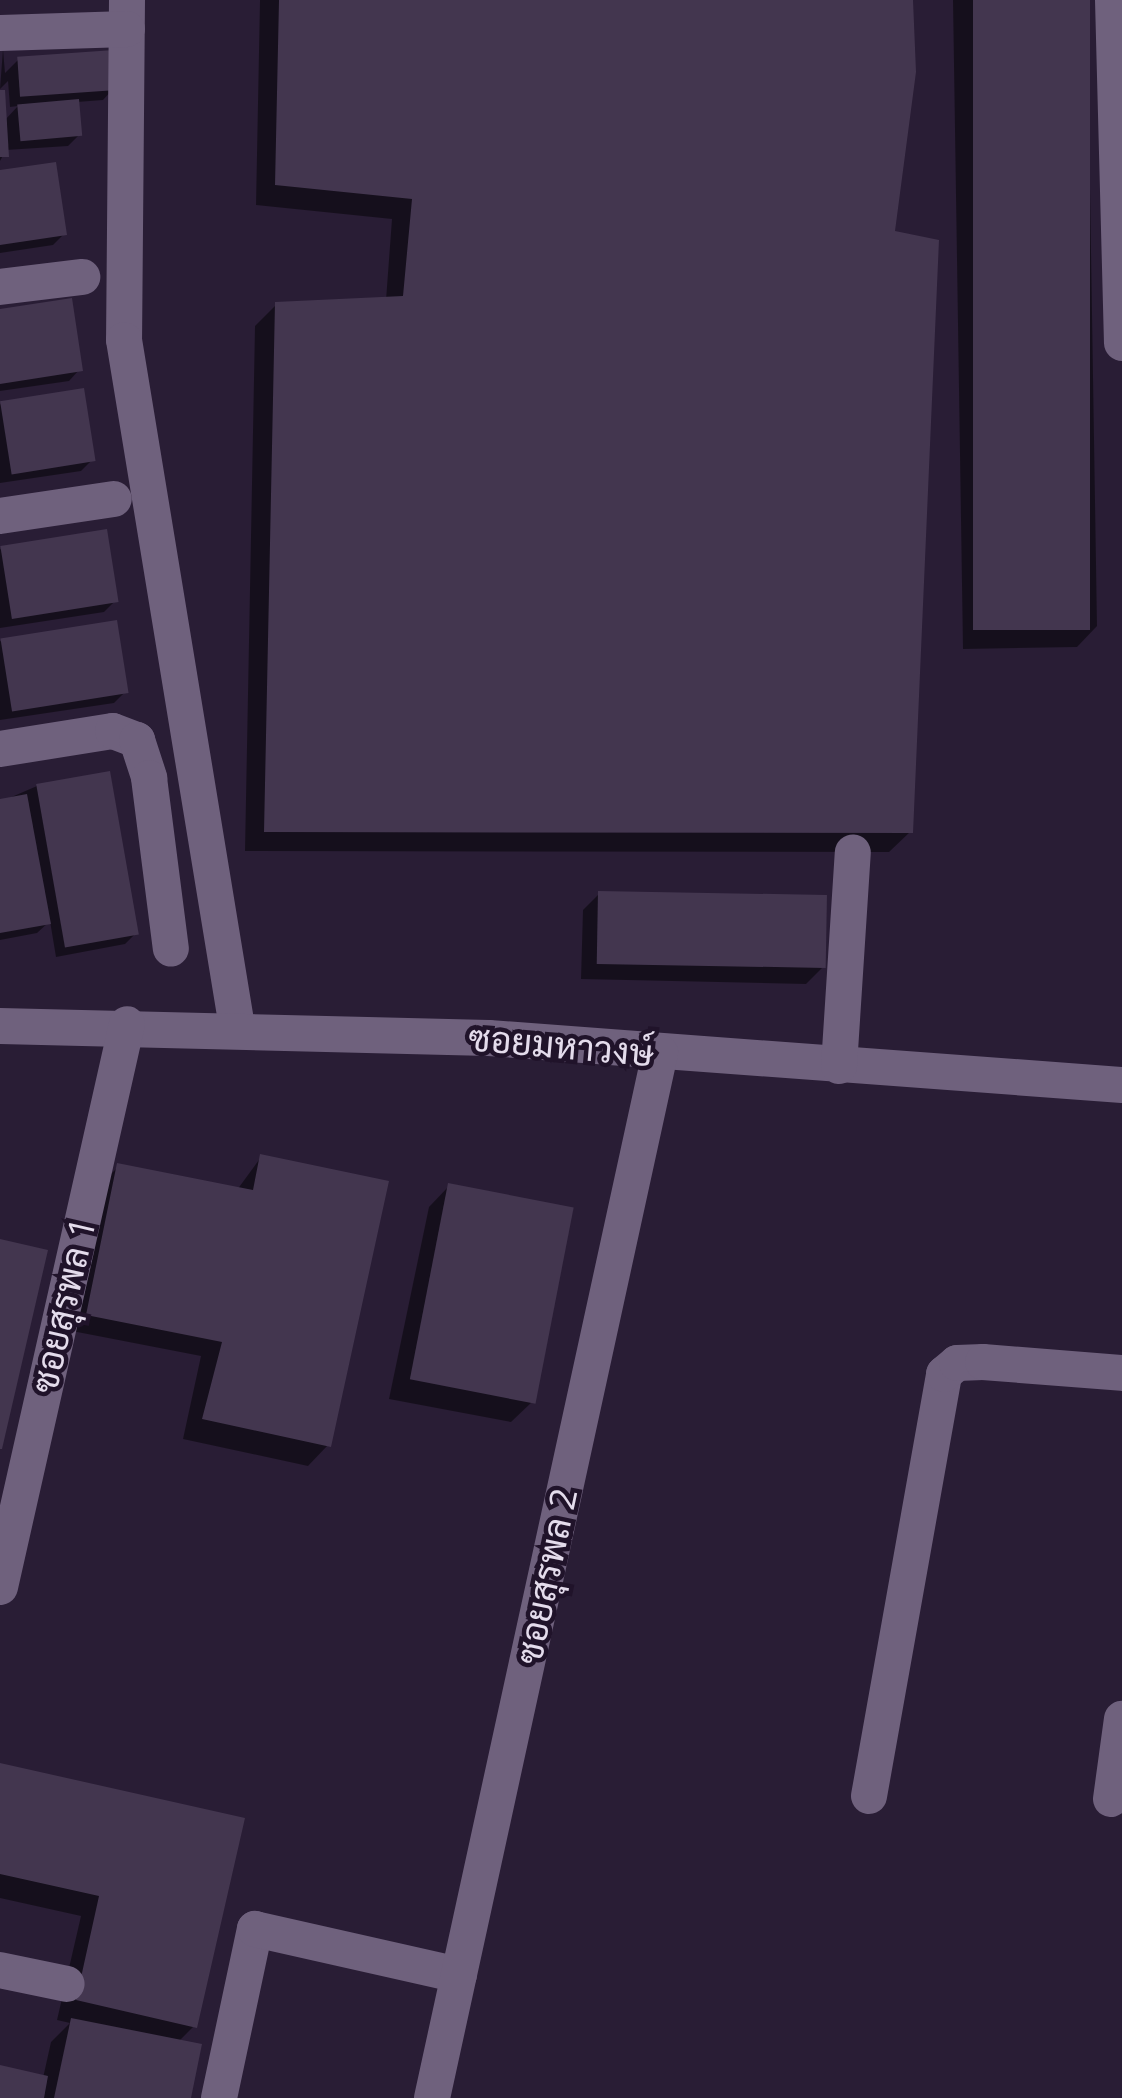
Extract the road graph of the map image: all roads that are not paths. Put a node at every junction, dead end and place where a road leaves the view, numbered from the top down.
1 (1113, 0) edge
2 (127, 15) edge
3 (0, 33) edge
4 (1120, 262) edge
5 (82, 277) dead end
6 (0, 287) edge
7 (1122, 343) edge
8 (114, 499) dead end
9 (0, 516) edge
10 (0, 749) edge
11 (853, 852) dead end
12 (171, 949) dead end
13 (127, 1024) junction
14 (0, 1026) edge
15 (237, 1027) junction
16 (660, 1053) junction
17 (839, 1066) junction
18 (1122, 1085) edge
19 (1122, 1373) edge
20 (0, 1587) edge
21 (1122, 1719) edge
22 (869, 1796) dead end
23 (1111, 1799) dead end
24 (0, 1970) edge
25 (459, 1975) junction
26 (67, 1984) dead end
27 (219, 2098) edge
28 (432, 2098) edge

1 - 4 street
2 - 3 street
2 - 15 street
4 - 7 street
5 - 6 street
8 - 9 street
10 - 12 street
11 - 17 street
13 - 14 street, ซอยมหาวงษ์
13 - 15 street, ซอยมหาวงษ์
13 - 20 street, ซอยสุรพล 1
15 - 16 street, ซอยมหาวงษ์
16 - 17 street, ซอยมหาวงษ์
16 - 25 street, ซอยสุรพล 2
17 - 18 street, ซอยมหาวงษ์
19 - 22 street
21 - 23 street
24 - 26 street
25 - 27 street
25 - 28 street, ซอยสุรพล 2

